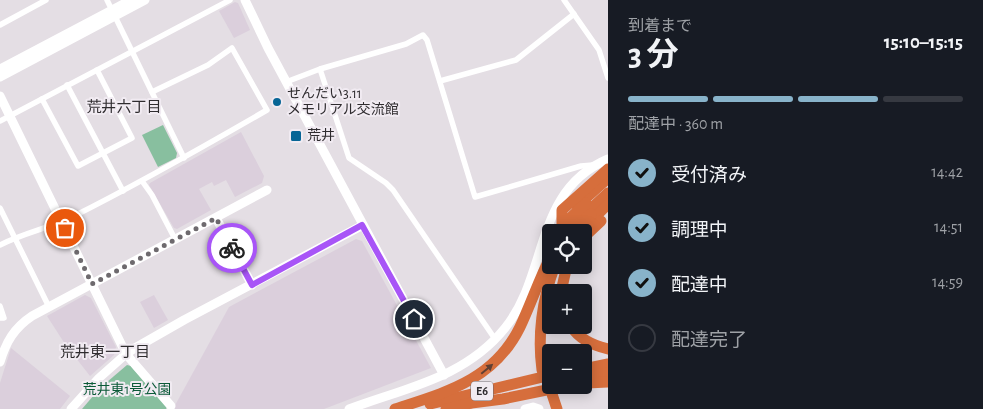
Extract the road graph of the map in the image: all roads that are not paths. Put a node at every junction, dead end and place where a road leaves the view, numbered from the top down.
1 (30, 0) edge
2 (46, 0) edge
3 (107, 0) edge
4 (131, 0) edge
5 (145, 0) edge
6 (230, 0) edge
7 (245, 0) edge
8 (564, 0) edge
9 (34, 7) junction
10 (114, 13) junction
11 (574, 14) junction
12 (0, 25) edge
13 (132, 51) junction
14 (0, 69) edge
15 (96, 70) junction
16 (320, 70) junction
17 (0, 77) edge
18 (608, 78) edge
19 (440, 80) junction
20 (286, 82) junction
21 (67, 86) junction
22 (152, 92) junction
23 (0, 96) edge
24 (42, 99) junction
25 (9, 116) junction
26 (0, 121) edge
27 (103, 153) junction
28 (184, 158) junction
29 (608, 159) edge
30 (593, 165) junction
31 (608, 169) edge
32 (608, 174) edge
33 (608, 178) edge
34 (142, 181) junction
35 (608, 183) edge
36 (608, 188) edge
37 (267, 190) dead end
38 (123, 191) junction
39 (608, 193) edge
40 (608, 198) edge
41 (608, 204) edge
42 (0, 208) edge
43 (562, 210) junction
44 (608, 210) edge
45 (608, 215) edge
46 (216, 218) junction
47 (608, 220) edge
48 (61, 221) junction
49 (559, 224) edge
50 (569, 224) edge
51 (569, 224) edge
52 (570, 224) edge
53 (571, 224) edge
54 (572, 224) edge
55 (582, 224) edge
56 (583, 224) edge
57 (585, 224) edge
58 (588, 224) edge
59 (592, 224) edge
60 (362, 225) junction
61 (592, 227) edge
62 (15, 237) junction
63 (175, 239) junction
64 (0, 245) edge
65 (543, 274) edge
66 (552, 274) edge
67 (557, 274) edge
68 (92, 284) junction
69 (252, 285) junction
70 (0, 306) edge
71 (50, 307) junction
72 (0, 318) edge
73 (576, 334) edge
74 (495, 339) junction
75 (544, 344) edge
76 (608, 349) edge
77 (542, 351) edge
78 (126, 354) junction
79 (0, 362) edge
80 (608, 364) edge
81 (592, 367) edge
82 (542, 372) edge
83 (608, 373) edge
84 (444, 376) junction
85 (592, 376) edge
86 (608, 382) edge
87 (592, 383) edge
88 (542, 391) edge
89 (542, 392) edge
90 (550, 394) edge
91 (551, 394) edge
92 (464, 404) junction
93 (369, 405) edge
94 (170, 408) edge
95 (71, 409) edge
96 (349, 409) edge
97 (395, 409) edge
98 (414, 409) edge
99 (446, 409) edge
100 (526, 409) edge
101 (539, 409) edge
102 (552, 409) edge
103 (556, 409) edge

1 - 9 street
2 - 9 street
3 - 10 street
4 - 10 street
5 - 10 street
6 - 13 street
7 - 20 street
8 - 11 street
9 - 12 street
10 - 13 street
10 - 14 street
10 - 17 street
11 - 18 street
11 - 19 street
13 - 15 street
13 - 22 street
15 - 21 street
15 - 27 street
16 - 19 street
16 - 20 street
16 - 74 street
19 - 30 street
20 - 60 street
21 - 24 street
21 - 27 street
22 - 28 street
22 - 28 street
23 - 25 street
24 - 25 street
24 - 27 street
25 - 26 street
25 - 48 street
27 - 38 street
28 - 34 street
29 - 30 street
30 - 74 street
31 - 43 highway
32 - 51 highway
33 - 52 highway
34 - 38 street
34 - 63 street
35 - 53 highway
36 - 54 highway
37 - 46 street
38 - 48 street
39 - 55 highway
40 - 56 highway
41 - 57 highway
42 - 62 street
43 - 49 highway
43 - 50 highway
44 - 58 highway
45 - 59 highway
46 - 63 street
46 - 69 street
47 - 61 highway
48 - 62 street
48 - 68 street
60 - 69 street
60 - 84 street
62 - 64 street
62 - 71 street
63 - 68 street
97 -> 65 highway
66 - 77 highway
67 - 75 highway
68 - 71 street
68 - 78 street
69 - 78 street
70 - 72 street
71 - 79 street
73 - 76 highway
74 - 84 street
78 - 94 street
78 - 95 street
80 - 81 highway
82 - 98 highway, E6
83 - 85 highway
84 - 93 street
86 - 87 highway
88 - 92 highway
89 - 92 highway, E6
90 - 102 highway
91 - 103 highway
92 - 99 highway, E6
93 - 96 street
100 - 101 street

